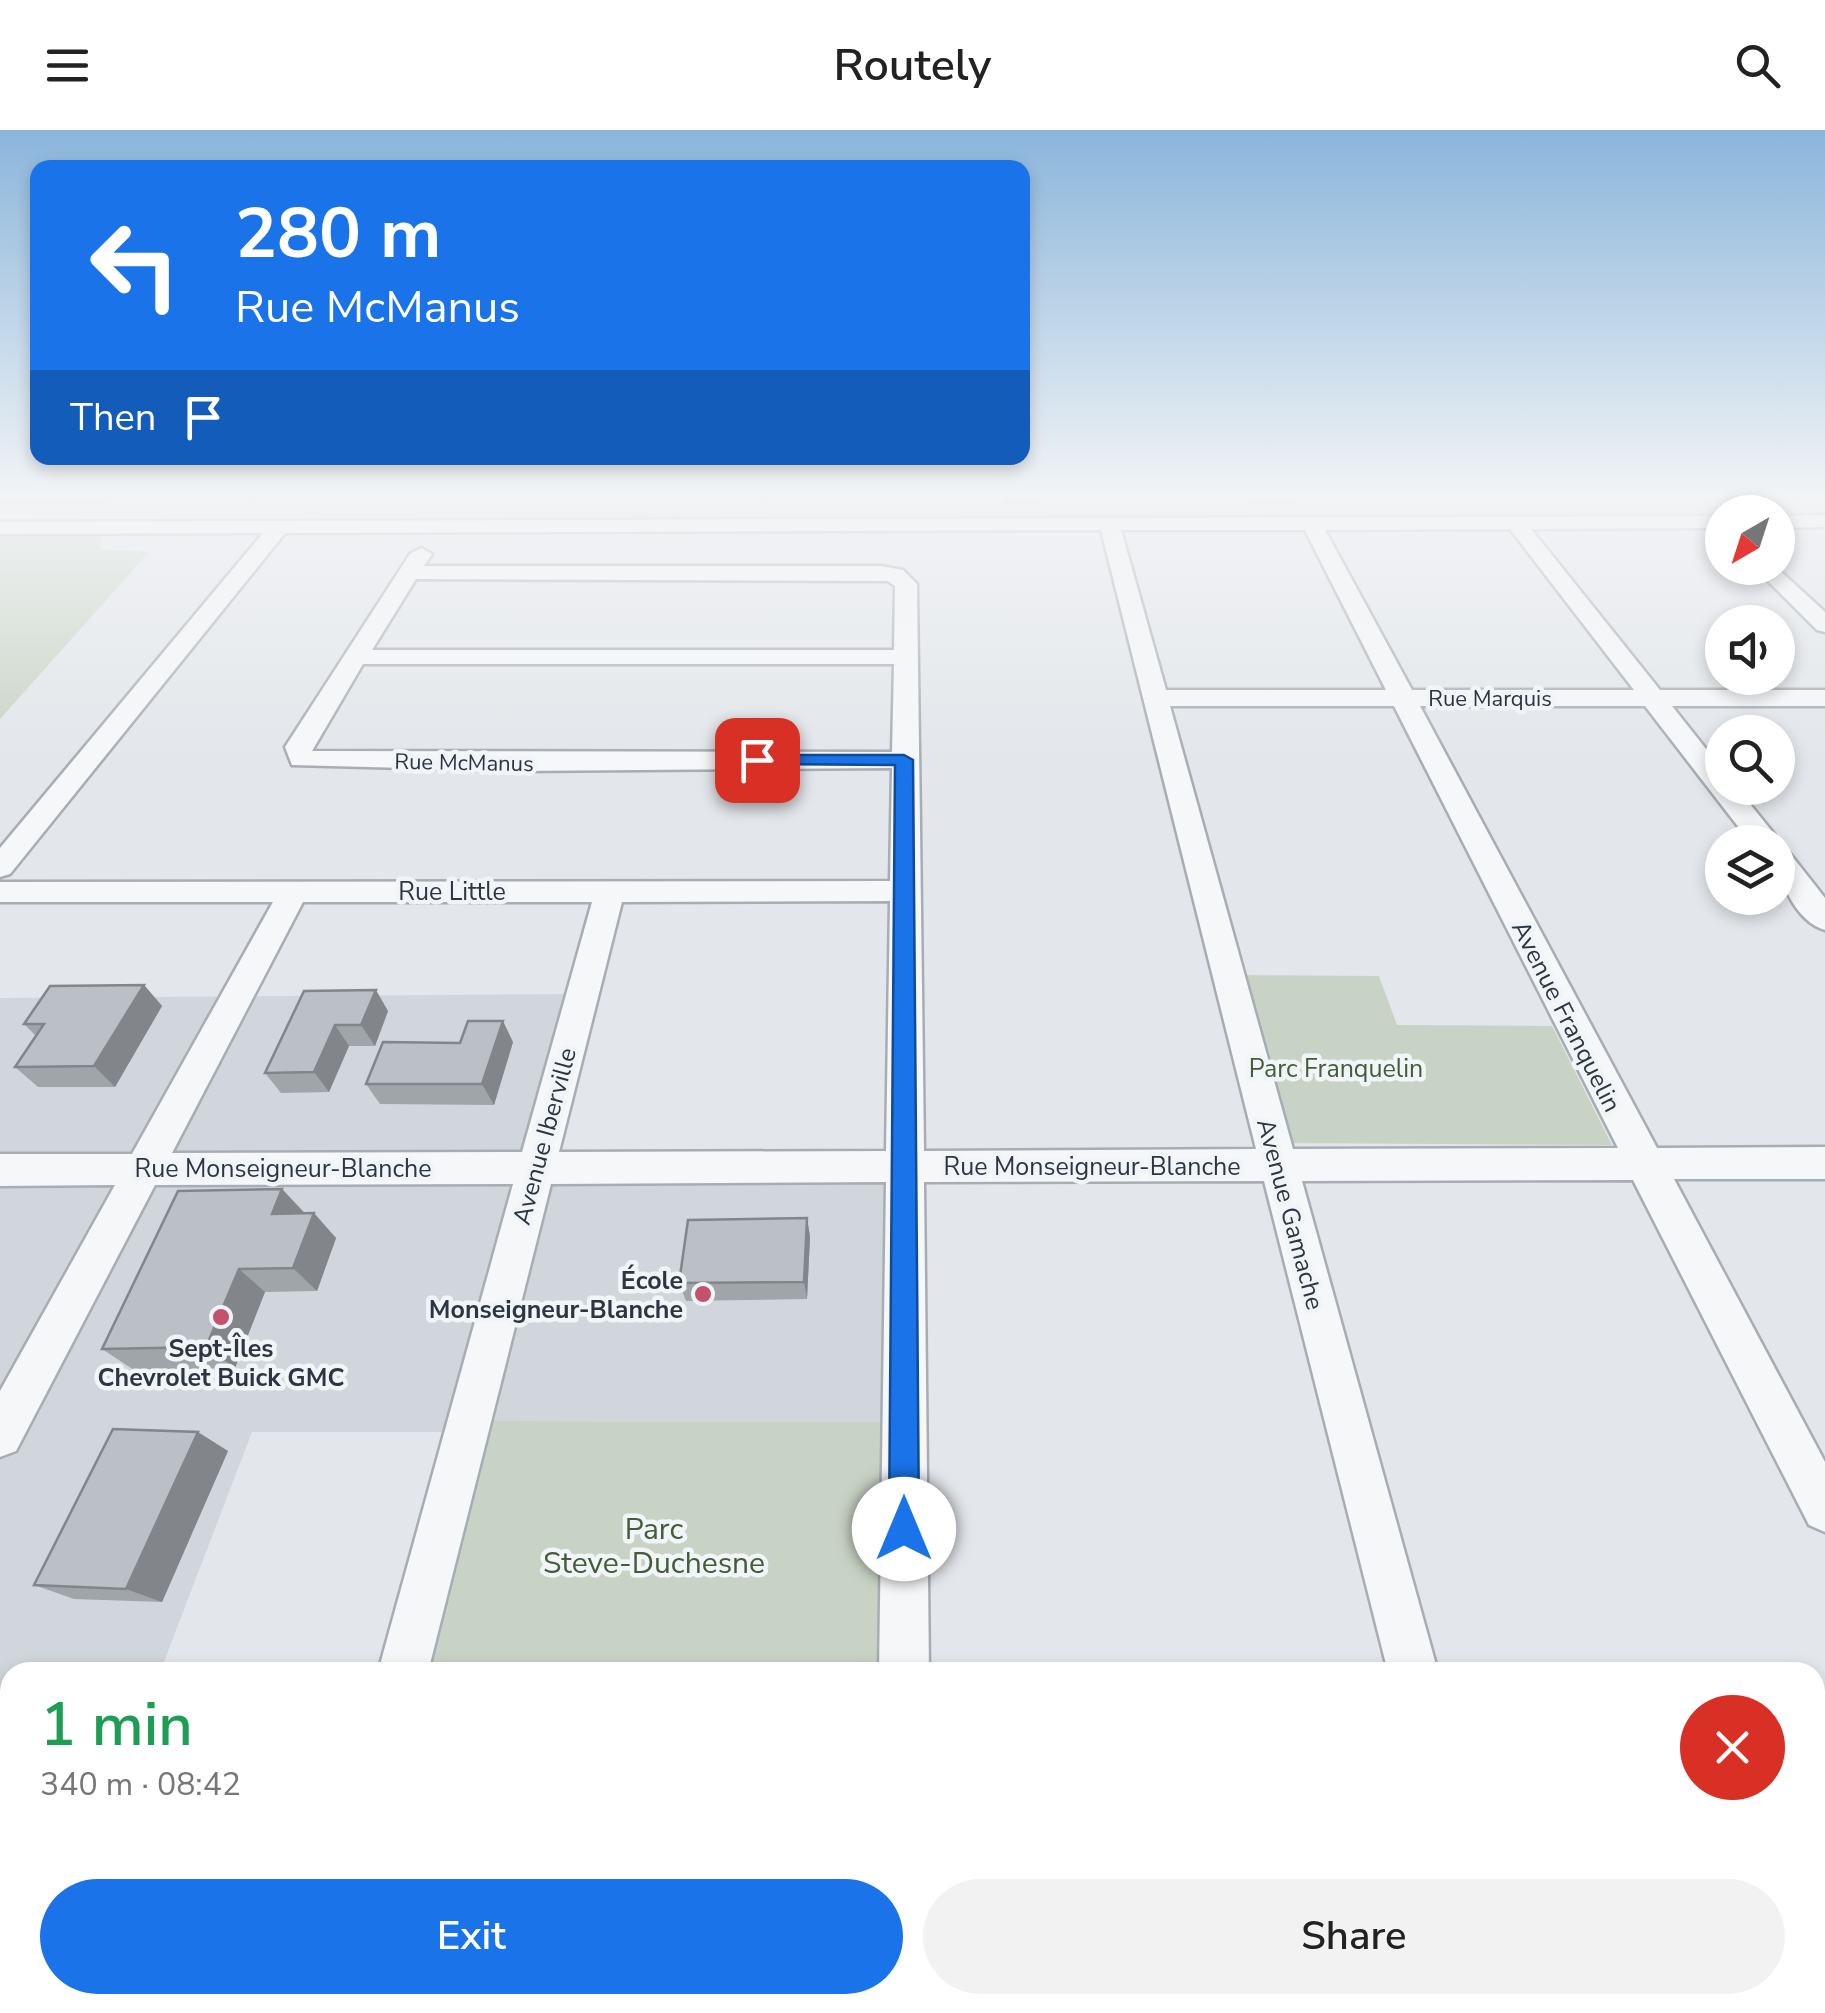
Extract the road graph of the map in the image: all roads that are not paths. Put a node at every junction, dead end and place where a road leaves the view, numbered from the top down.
1 (232, 585) edge
2 (402, 585) edge
3 (906, 585) edge
4 (1125, 585) edge
5 (1344, 585) edge
6 (1565, 585) edge
7 (1783, 585) edge
8 (1825, 626) edge
9 (356, 657) junction
10 (904, 657) junction
11 (1155, 698) junction
12 (1402, 698) junction
13 (1652, 698) junction
14 (1825, 698) edge
15 (904, 760) junction
16 (1752, 825) edge
17 (0, 867) edge
18 (1795, 880) edge
19 (610, 891) junction
20 (904, 891) junction
21 (0, 892) edge
22 (294, 892) junction
23 (1825, 920) edge
24 (1825, 1163) edge
25 (1644, 1164) junction
26 (1278, 1165) junction
27 (904, 1166) junction
28 (534, 1168) junction
29 (143, 1169) junction
30 (0, 1170) edge
31 (0, 1435) edge
32 (1825, 1509) edge
33 (406, 1662) edge
34 (904, 1662) edge
35 (1410, 1662) edge

1 - 17 street
2 - 9 street, Rue McManus
3 - 10 street
4 - 11 street, Avenue Gamache
5 - 12 street, Avenue Franquelin
6 - 13 street
7 - 8 street
9 - 10 street
9 - 15 street, Rue McManus
10 - 15 street
11 - 12 street, Rue Marquis
11 - 26 street, Avenue Gamache
12 - 13 street, Rue Marquis
12 - 25 street, Avenue Franquelin
13 - 14 street, Rue Marquis
13 - 16 street
15 - 20 street
18 - 23 street
19 - 20 street, Rue Little
19 - 22 street, Rue Little
19 - 28 street, Avenue Iberville
20 - 27 street
21 - 22 street, Rue Little
22 - 29 street
24 - 25 street, Rue Monseigneur-Blanche
25 - 26 street, Rue Monseigneur-Blanche
25 - 32 street, Avenue Franquelin
26 - 27 street, Rue Monseigneur-Blanche
26 - 35 street, Avenue Gamache
27 - 28 street, Rue Monseigneur-Blanche
27 - 34 street
28 - 29 street, Rue Monseigneur-Blanche
28 - 33 street, Avenue Iberville
29 - 30 street, Rue Monseigneur-Blanche
29 - 31 street

